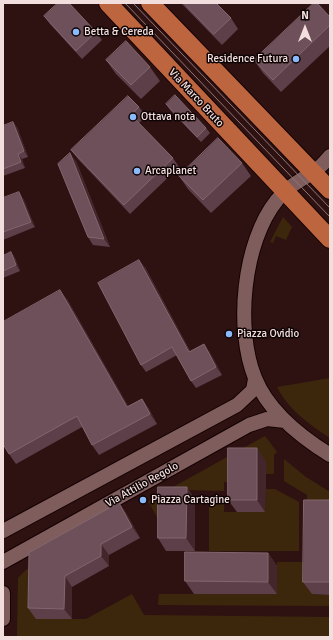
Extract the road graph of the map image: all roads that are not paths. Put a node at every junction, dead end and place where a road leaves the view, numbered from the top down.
1 (108, 3) edge
2 (150, 3) edge
3 (330, 156) edge
4 (313, 172) junction
5 (330, 190) edge
6 (285, 192) junction
7 (330, 239) edge
8 (255, 378) junction
9 (285, 421) junction
10 (330, 456) edge
11 (3, 531) edge
12 (3, 562) edge
13 (3, 593) edge
14 (3, 619) edge

1 - 6 main road, Via Marco Bruto
2 - 4 main road
3 - 4 street
4 - 5 main road
4 - 6 street
6 - 7 main road
6 - 8 street
8 - 9 street
8 - 11 street
9 - 10 street
9 - 12 street, Via Attilio Regolo
13 - 14 street

